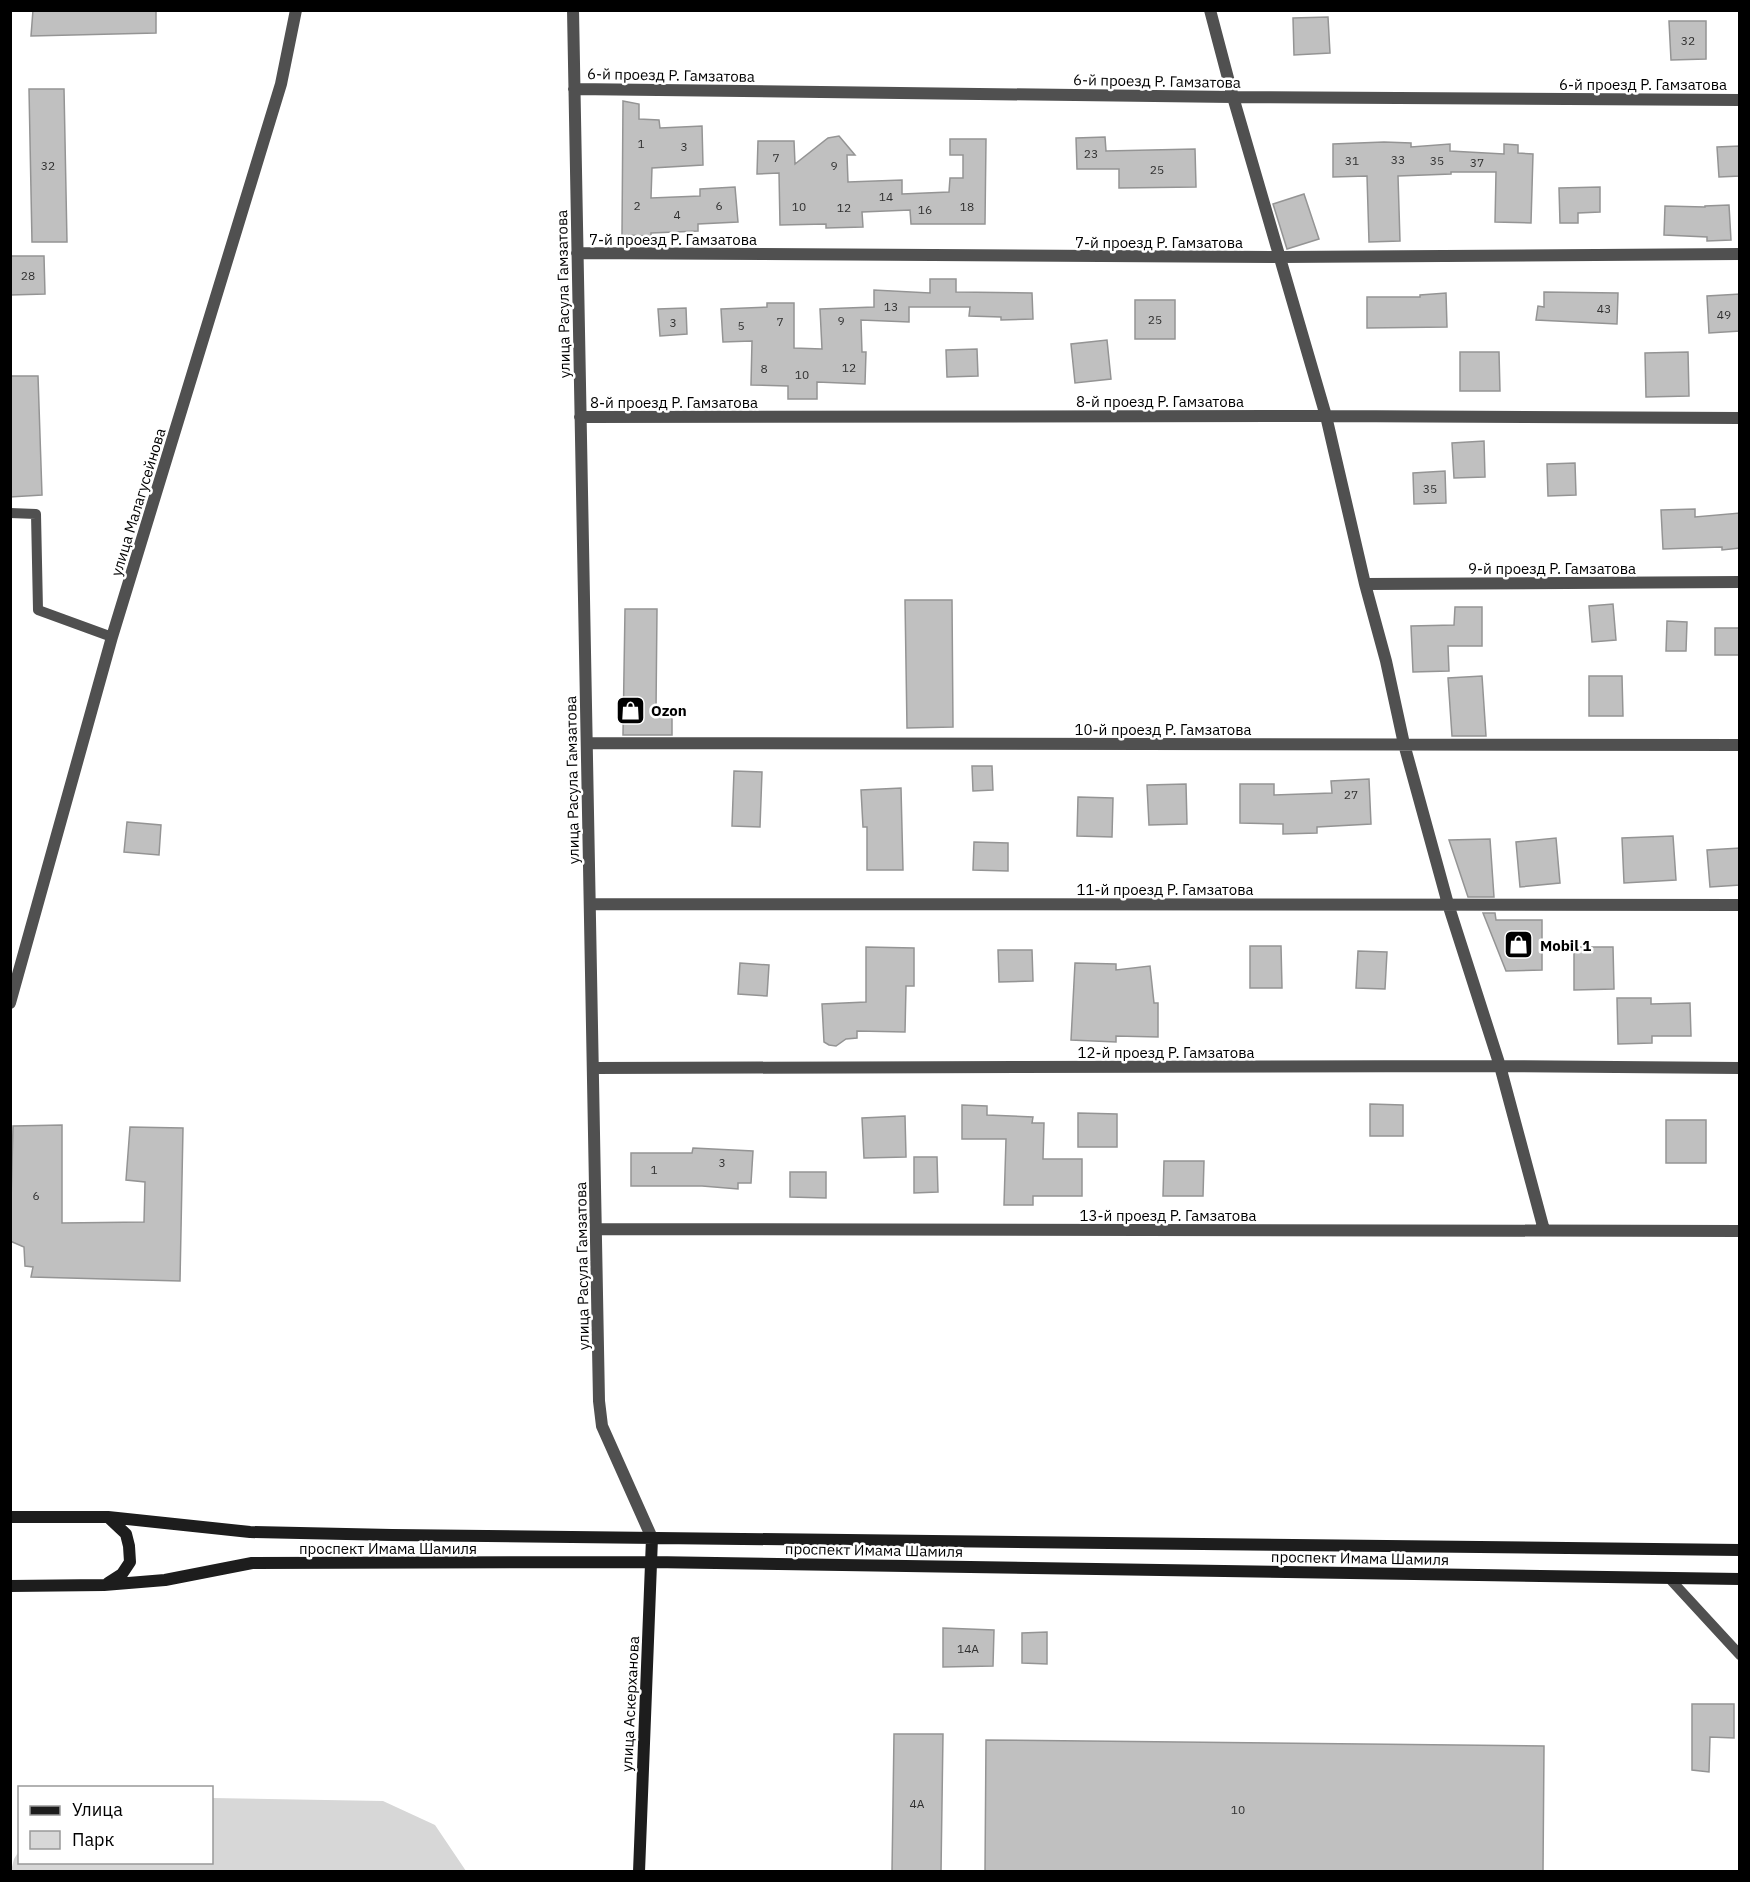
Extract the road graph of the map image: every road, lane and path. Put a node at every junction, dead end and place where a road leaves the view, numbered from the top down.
1 (296, 10) edge
2 (573, 10) edge
3 (1210, 10) edge
4 (574, 89) junction
5 (1233, 97) junction
6 (1740, 100) edge
7 (578, 253) junction
8 (1740, 254) edge
9 (1280, 257) junction
10 (1326, 416) junction
11 (580, 417) junction
12 (1740, 418) edge
13 (10, 513) edge
14 (1740, 582) edge
15 (1365, 584) junction
16 (112, 637) junction
17 (586, 743) junction
18 (1404, 744) junction
19 (1740, 745) edge
20 (590, 904) junction
21 (1448, 904) junction
22 (1740, 905) edge
23 (10, 1003) edge
24 (1500, 1066) junction
25 (593, 1068) junction
26 (1740, 1068) edge
27 (596, 1229) junction
28 (1544, 1230) junction
29 (1740, 1232) edge
30 (10, 1517) edge
31 (108, 1517) junction
32 (652, 1538) junction
33 (1740, 1550) edge
34 (651, 1562) junction
35 (1669, 1578) junction
36 (1740, 1579) edge
37 (104, 1585) junction
38 (10, 1586) edge
39 (1740, 1655) edge
40 (639, 1872) edge

1 - 16 street, улица Малагусейнова
2 - 4 street, улица Расула Гамзатова
3 - 5 street
4 - 5 street, 6-й проезд Р. Гамзатова
4 - 7 street, улица Расула Гамзатова
5 - 6 street, 6-й проезд Р. Гамзатова
5 - 9 street
7 - 9 street, 7-й проезд Р. Гамзатова
7 - 11 street, улица Расула Гамзатова
8 - 9 street, 7-й проезд Р. Гамзатова
9 - 10 street
10 - 11 street, 8-й проезд Р. Гамзатова
10 - 12 street, 8-й проезд Р. Гамзатова
10 - 15 street
11 - 17 street, улица Расула Гамзатова
13 - 16 lane
14 - 15 street, 9-й проезд Р. Гамзатова
15 - 18 street
16 - 23 street, улица Малагусейнова
17 - 18 street, 10-й проезд Р. Гамзатова
17 - 20 street, улица Расула Гамзатова
18 - 19 street, 10-й проезд Р. Гамзатова
18 - 21 street
20 - 21 street, 11-й проезд Р. Гамзатова
20 - 25 street, улица Расула Гамзатова
21 - 22 street, 11-й проезд Р. Гамзатова
21 - 24 street
24 - 25 street, 12-й проезд Р. Гамзатова
24 - 26 street, 12-й проезд Р. Гамзатова
24 - 28 street
25 - 27 street, улица Расула Гамзатова
27 - 28 street, 13-й проезд Р. Гамзатова
27 - 32 street, улица Расула Гамзатова
28 - 29 street, 13-й проезд Р. Гамзатова
30 - 31 main road, проспект Имама Шамиля
31 - 32 main road, проспект Имама Шамиля
31 - 37 main road
32 - 33 main road, проспект Имама Шамиля
32 - 34 main road, улица Аскерханова
34 - 35 main road, проспект Имама Шамиля
34 - 37 main road, проспект Имама Шамиля
34 - 40 main road, улица Аскерханова
35 - 36 main road, проспект Имама Шамиля
35 - 39 lane
37 - 38 main road, проспект Имама Шамиля

